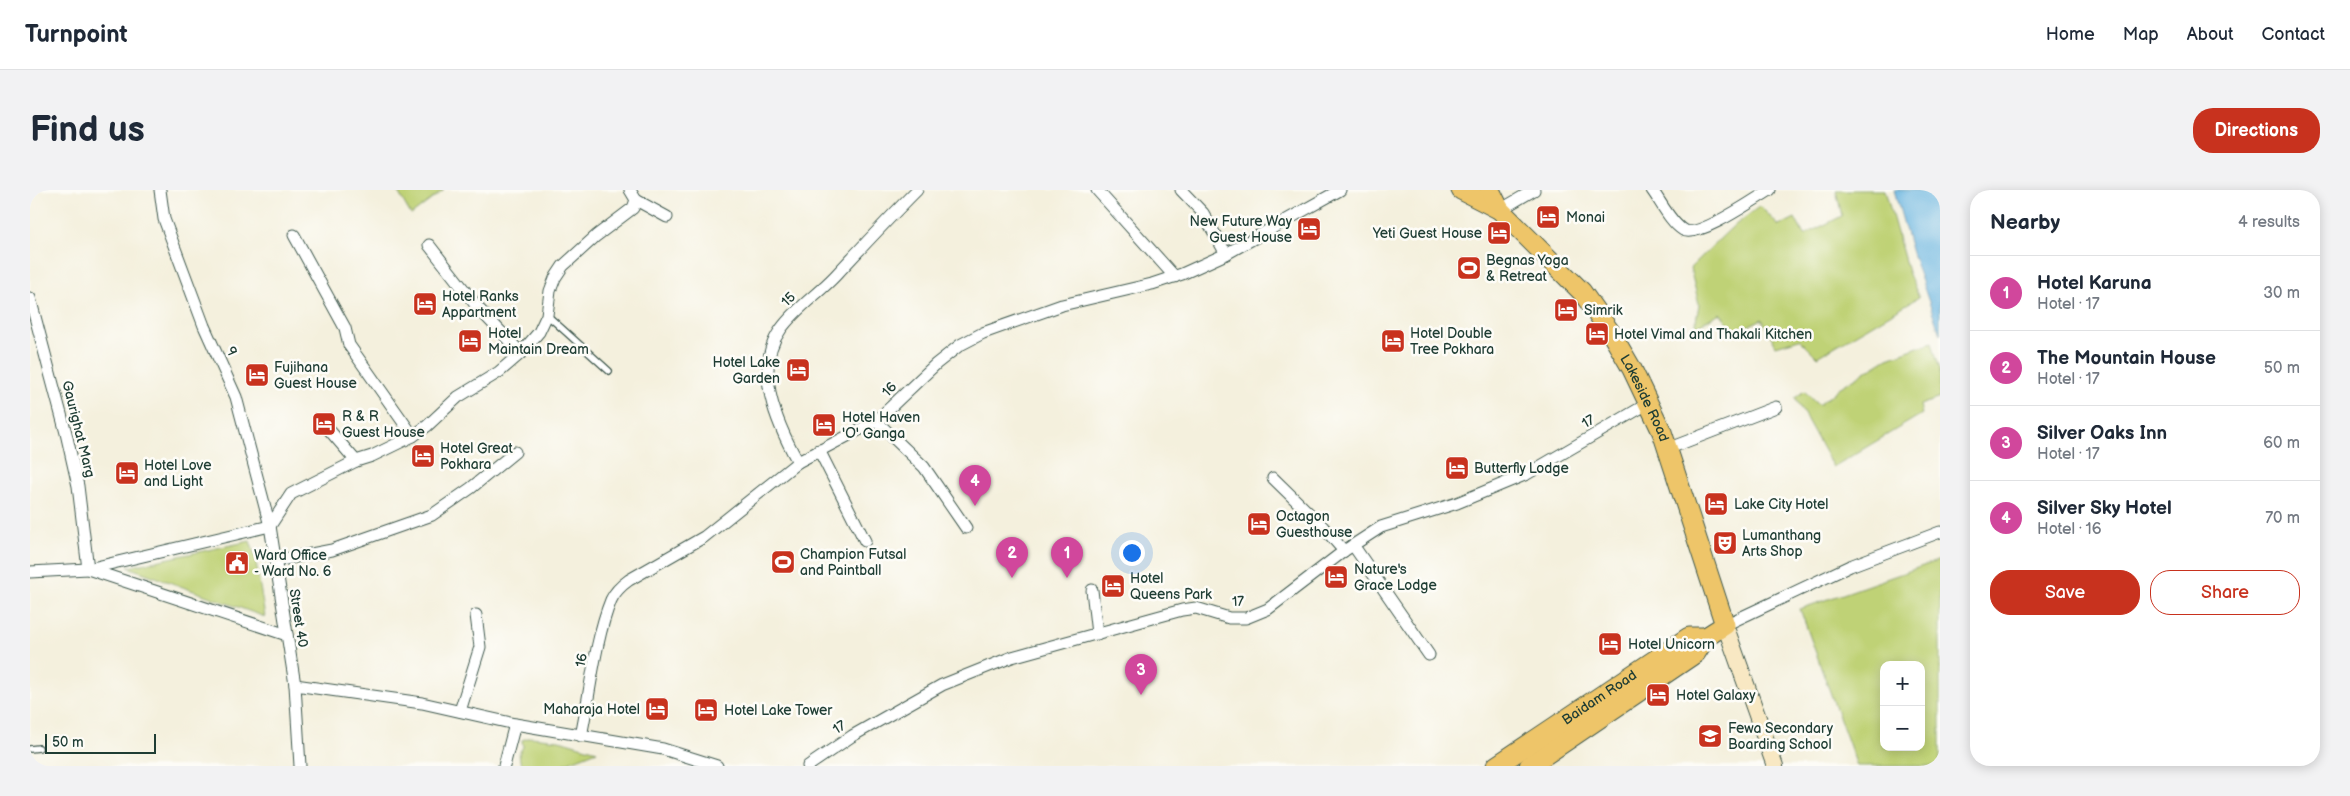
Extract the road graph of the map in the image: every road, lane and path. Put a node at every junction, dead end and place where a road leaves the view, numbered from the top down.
1 (160, 190) edge
2 (917, 190) edge
3 (1097, 190) edge
4 (1182, 190) edge
5 (1340, 190) edge
6 (1460, 190) edge
7 (1490, 190) edge
8 (1534, 190) edge
9 (1652, 190) edge
10 (1770, 190) edge
11 (633, 195) edge
12 (1500, 210) junction
13 (667, 217) dead end
14 (294, 235) dead end
15 (429, 245) dead end
16 (1226, 254) junction
17 (1175, 277) junction
18 (30, 298) edge
19 (547, 315) junction
20 (521, 353) junction
21 (609, 371) dead end
22 (1649, 403) junction
23 (1776, 407) dead end
24 (876, 421) junction
25 (324, 424) dead end
26 (413, 436) junction
27 (1667, 449) junction
28 (819, 450) junction
29 (515, 452) dead end
30 (356, 461) junction
31 (798, 462) junction
32 (1274, 478) dead end
33 (270, 526) junction
34 (966, 528) dead end
35 (1940, 532) edge
36 (865, 541) dead end
37 (1348, 548) junction
38 (275, 561) junction
39 (88, 569) junction
40 (30, 572) edge
41 (1092, 590) dead end
42 (476, 615) dead end
43 (1725, 625) junction
44 (1097, 634) junction
45 (287, 635) junction
46 (1706, 637) junction
47 (1429, 654) dead end
48 (294, 685) junction
49 (460, 711) junction
50 (515, 724) junction
51 (581, 736) junction
52 (39, 748) dead end
53 (30, 750) edge
54 (300, 766) edge
55 (504, 766) edge
56 (715, 766) edge
57 (808, 766) edge
58 (1496, 766) edge
59 (1528, 766) edge
60 (1775, 766) edge

1 - 33 street, 9 / 9
2 - 31 street, 15 / 15
3 - 17 street
4 - 16 street
5 - 16 street, 16 / 16
6 - 12 main road
7 - 12 main road
8 - 12 street
9 - 10 street
11 - 13 street
11 - 19 street
12 - 22 main road, Lakeside Road
14 - 26 street
15 - 20 street
16 - 17 street, 16 / 16
17 - 24 street, 16 / 16
18 - 39 street, Gaurighat Marg
19 - 20 street
19 - 21 lane
20 - 26 street
22 - 27 main road, Lakeside Road
22 - 37 street, 17 / 17
23 - 27 street
24 - 28 street, 16 / 16
24 - 34 street
25 - 30 street
26 - 30 street
27 - 43 main road, Lakeside Road
28 - 31 street, 16 / 16
28 - 36 street
29 - 38 street
30 - 33 street
31 - 51 street, 16 / 16
32 - 37 street
33 - 38 street, Street 40
33 - 39 street
35 - 43 street
37 - 44 street, 17 / 17
37 - 47 street
38 - 45 street, Street 40
39 - 40 street
39 - 45 street
41 - 44 street
42 - 49 street
43 - 46 main road, Baidam Road
43 - 60 main road
44 - 57 street, 17 / 17
45 - 48 street, Street 40
46 - 58 main road, Baidam Road
46 - 59 main road, Baidam Road
48 - 49 street
48 - 54 street, Street 40
49 - 50 street
50 - 51 street
50 - 55 street
51 - 56 street
52 - 53 lane

